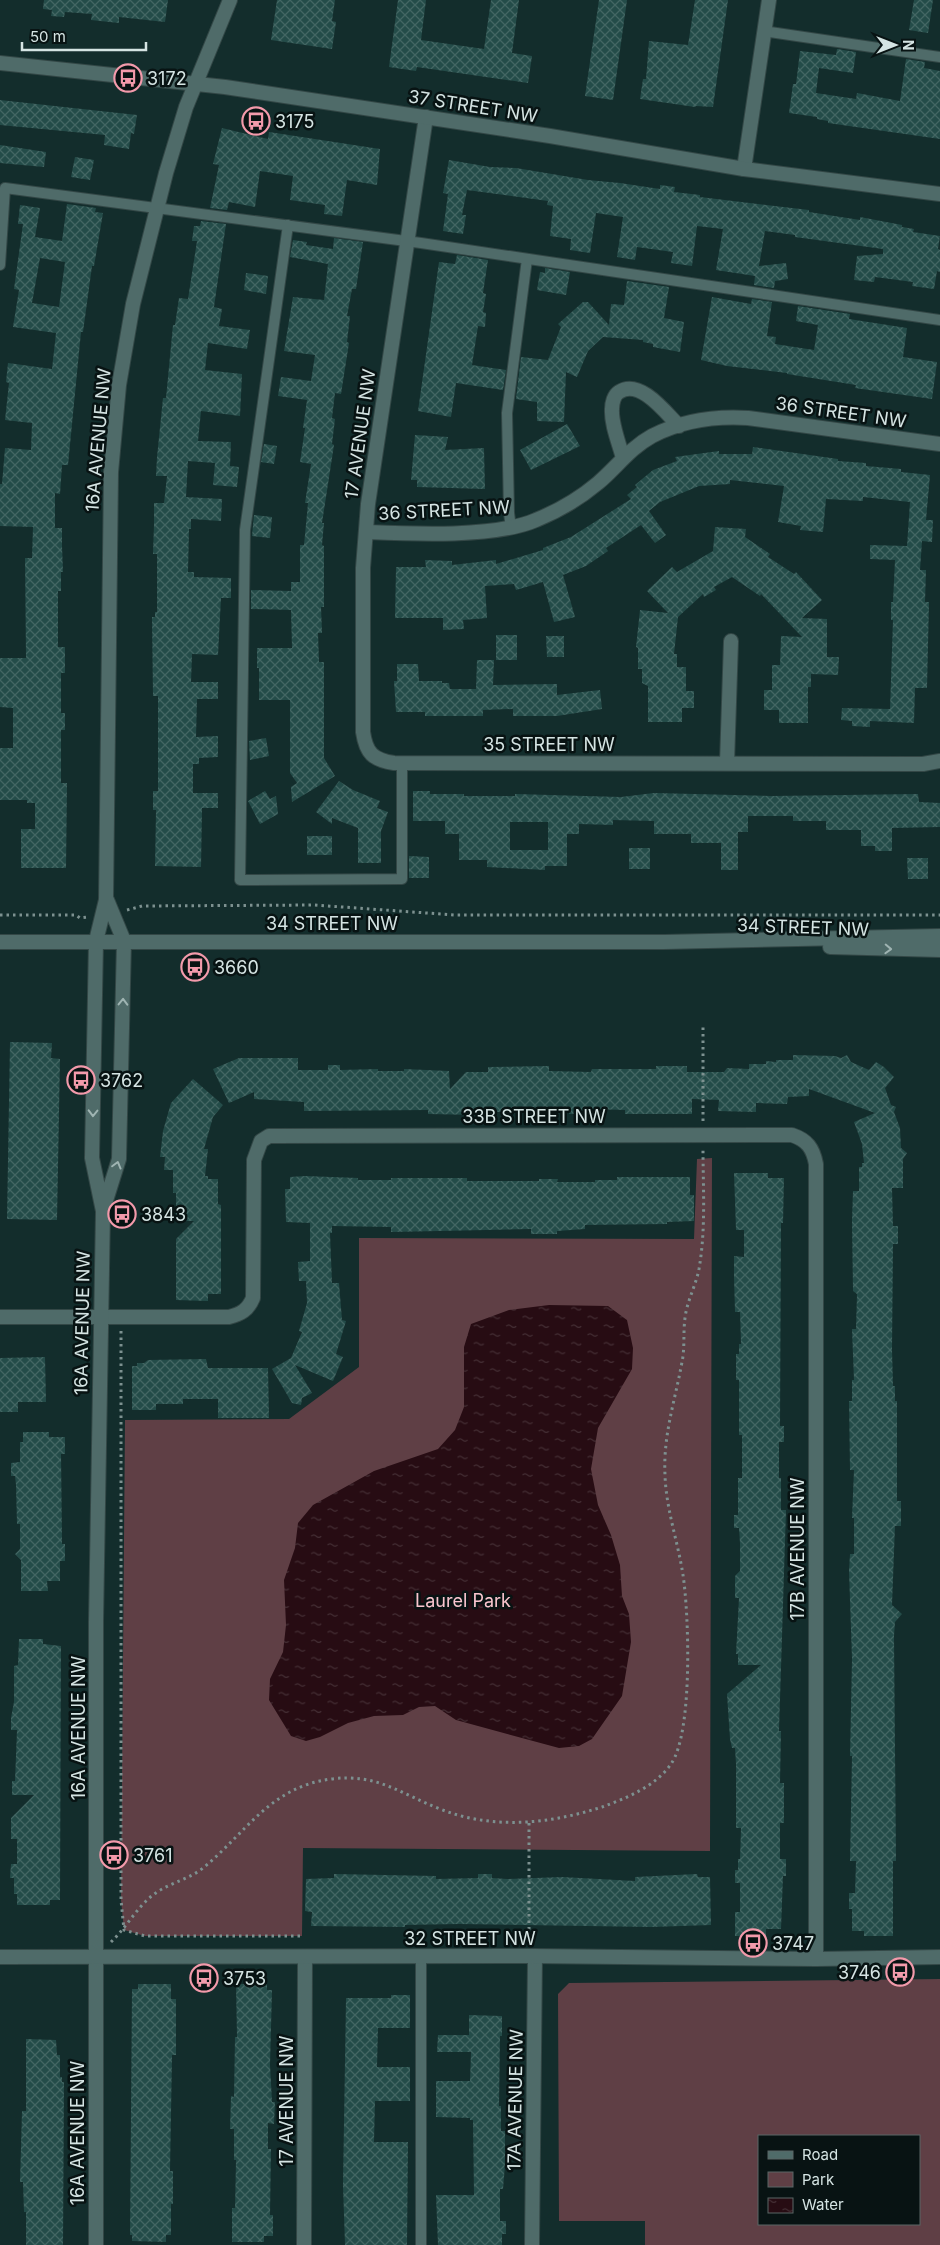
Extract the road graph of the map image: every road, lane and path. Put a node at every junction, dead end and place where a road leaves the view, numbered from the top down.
1 (230, 0) edge
2 (769, 0) edge
3 (764, 31) junction
4 (940, 57) edge
5 (0, 63) edge
6 (195, 84) junction
7 (426, 118) junction
8 (744, 169) junction
9 (2, 188) edge
10 (940, 194) edge
11 (156, 208) junction
12 (288, 225) junction
13 (408, 241) junction
14 (527, 259) junction
15 (0, 265) edge
16 (940, 320) edge
17 (679, 426) junction
18 (940, 444) edge
19 (623, 458) junction
20 (511, 528) junction
21 (366, 532) junction
22 (731, 641) dead end
23 (372, 757) joint
24 (940, 761) edge
25 (402, 763) junction
26 (727, 763) junction
27 (106, 900) junction
28 (139, 907) dead end
29 (0, 915) edge
30 (940, 915) edge
31 (80, 918) dead end
32 (940, 936) edge
33 (96, 941) junction
34 (124, 941) junction
35 (0, 942) edge
36 (664, 942) junction
37 (940, 950) edge
38 (703, 1024) dead end
39 (703, 1121) dead end
40 (806, 1142) joint
41 (703, 1147) dead end
42 (103, 1211) junction
43 (0, 1316) edge
44 (101, 1317) junction
45 (121, 1318) junction
46 (529, 1823) junction
47 (124, 1930) junction
48 (302, 1936) dead end
49 (96, 1956) junction
50 (532, 1956) junction
51 (0, 1957) edge
52 (305, 1957) junction
53 (940, 1957) edge
54 (421, 1958) junction
55 (816, 1959) junction
56 (96, 2245) edge
57 (304, 2245) edge
58 (421, 2245) edge
59 (532, 2245) edge

1 - 6 street, 16A AVENUE NW
2 - 3 street
3 - 4 lane
3 - 8 street
5 - 6 street, 37 STREET NW
6 - 7 street, 37 STREET NW
6 - 11 street, 16A AVENUE NW
7 - 8 street, 37 STREET NW
7 - 13 street, 17 AVENUE NW
8 - 10 street, 37 STREET NW
9 - 11 lane
9 - 15 lane
11 - 12 lane
11 - 27 street, 16A AVENUE NW
12 - 13 lane
12 - 25 lane
13 - 14 lane
13 - 21 street, 17 AVENUE NW
14 - 16 lane
14 - 20 lane
17 - 18 street, 36 STREET NW
17 - 19 street, 36 STREET NW
17 - 19 street
19 - 20 street, 36 STREET NW
20 - 21 street, 36 STREET NW
21 - 23 street, 17 AVENUE NW
22 - 26 street
23 - 25 street, 35 STREET NW
24 - 26 street, 35 STREET NW
25 - 26 street, 35 STREET NW
27 - 33 street, 16A AVENUE NW
27 - 34 street, 16A AVENUE NW
28 - 30 path
29 - 31 path
32 - 36 street, 34 STREET NW
33 - 34 street, 34 STREET NW
33 - 35 street, 34 STREET NW
33 -> 42 street, 16A AVENUE NW
34 - 36 street, 34 STREET NW
42 -> 34 street, 16A AVENUE NW
36 -> 37 street, 34 STREET NW
38 - 39 path
40 - 45 street, 33B STREET NW
40 - 55 street, 17B AVENUE NW
41 - 46 path
42 - 44 street, 16A AVENUE NW
43 - 44 street
44 - 45 street
44 - 49 street, 16A AVENUE NW
45 - 47 path
46 - 47 path
46 - 50 path
47 - 48 path
47 - 49 path
49 - 51 street, 32 STREET NW
49 - 52 street, 32 STREET NW
49 - 56 street, 16A AVENUE NW
50 - 54 street, 32 STREET NW
50 - 55 street, 32 STREET NW
50 - 59 street, 17A AVENUE NW
52 - 54 street, 32 STREET NW
52 - 57 street, 17 AVENUE NW
53 - 55 street, 32 STREET NW
54 - 58 lane

